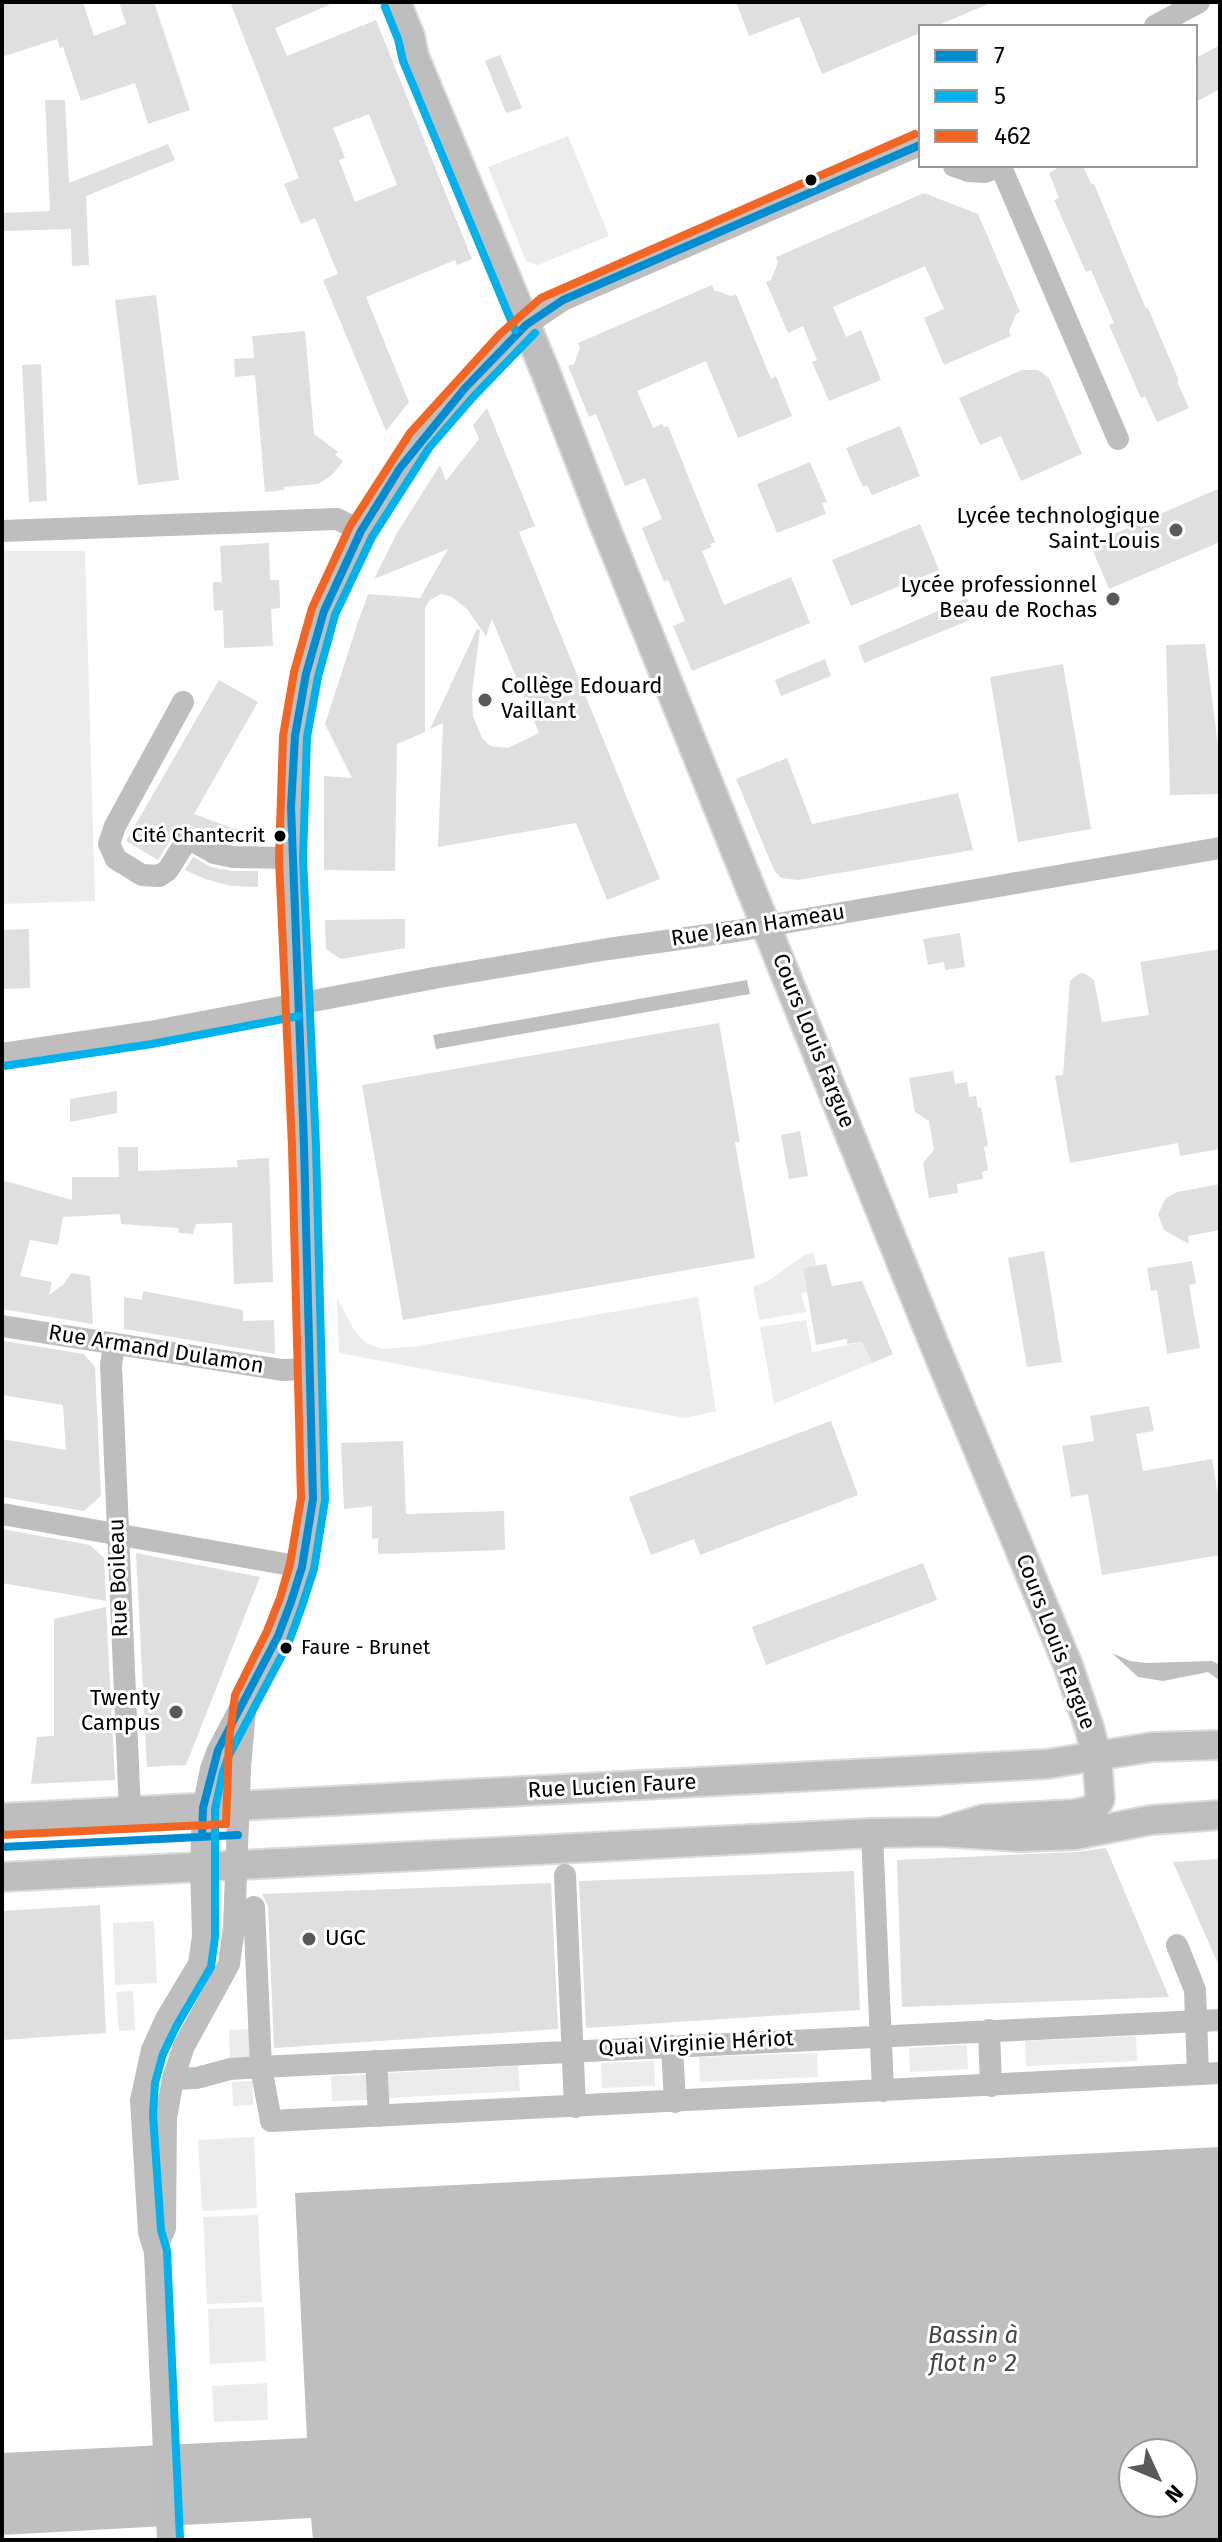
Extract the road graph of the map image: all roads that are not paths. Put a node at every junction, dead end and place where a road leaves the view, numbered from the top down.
1 (396, 2) edge
2 (1199, 2) edge
3 (1159, 24) edge
4 (918, 146) edge
5 (960, 168) edge
6 (996, 168) edge
7 (1002, 168) edge
8 (526, 325) junction
9 (1118, 439) dead end
10 (2, 531) edge
11 (361, 531) junction
12 (183, 702) dead end
13 (1220, 848) edge
14 (291, 858) junction
15 (766, 926) junction
16 (297, 1004) junction
17 (2, 1054) edge
18 (2, 1326) edge
19 (114, 1344) junction
20 (311, 1369) junction
21 (2, 1514) edge
22 (117, 1534) junction
23 (302, 1567) junction
24 (247, 1698) junction
25 (1220, 1745) edge
26 (1097, 1757) junction
27 (239, 1806) junction
28 (203, 1808) junction
29 (130, 1812) junction
30 (1220, 1815) edge
31 (2, 1818) edge
32 (941, 1832) junction
33 (872, 1833) junction
34 (236, 1865) junction
35 (201, 1867) junction
36 (565, 1875) dead end
37 (2, 1877) edge
38 (254, 1907) dead end
39 (1177, 1945) dead end
40 (1220, 2020) edge
41 (1196, 2021) junction
42 (989, 2030) junction
43 (880, 2035) junction
44 (672, 2046) junction
45 (573, 2051) junction
46 (376, 2061) junction
47 (261, 2067) junction
48 (1209, 2073) edge
49 (173, 2079) junction
50 (991, 2086) junction
51 (883, 2091) junction
52 (675, 2102) junction
53 (575, 2107) junction
54 (379, 2116) junction
55 (155, 2252) junction
56 (168, 2534) edge

1 - 8 main road, Cours Louis Fargue
2 - 3 street
4 - 8 street
5 - 6 street
7 - 9 street
8 - 11 street
8 - 15 main road, Cours Louis Fargue
10 - 11 street
11 - 14 street
12 - 14 street
13 - 15 street, Rue Jean Hameau
14 - 16 street
15 - 16 street, Rue Jean Hameau
15 - 26 main road, Cours Louis Fargue
16 - 17 street, Rue Jean Hameau
16 - 20 street
18 - 19 street, Rue Armand Dulamon
19 - 20 street, Rue Armand Dulamon
19 - 22 street, Rue Boileau
20 - 23 street
21 - 22 street
22 - 23 street
22 - 29 street, Rue Boileau
23 - 24 street
24 - 27 street
24 - 28 street
25 - 26 main road, Rue Lucien Faure
26 - 27 main road, Rue Lucien Faure
26 - 32 main road, Cours Louis Fargue
27 - 28 main road, Rue Lucien Faure
27 - 34 street
28 - 29 main road, Rue Lucien Faure
28 - 35 street
29 - 31 main road, Rue Lucien Faure
30 - 32 main road
32 - 33 main road
33 - 34 main road
33 - 43 street
34 - 35 main road
34 - 49 street
35 - 37 main road
35 - 55 street
36 - 45 street
38 - 47 street
39 - 41 street
40 - 41 street, Quai Virginie Hériot
41 - 42 street, Quai Virginie Hériot
41 - 48 street
42 - 43 street, Quai Virginie Hériot
42 - 50 street
43 - 44 street, Quai Virginie Hériot
43 - 51 street
44 - 45 street, Quai Virginie Hériot
44 - 52 street
45 - 46 street, Quai Virginie Hériot
45 - 53 street
46 - 47 street, Quai Virginie Hériot
46 - 54 street
47 - 49 street, Quai Virginie Hériot
47 - 54 street
48 - 50 street
49 - 55 street
50 - 51 street
51 - 52 street
52 - 53 street
53 - 54 street
55 - 56 street

